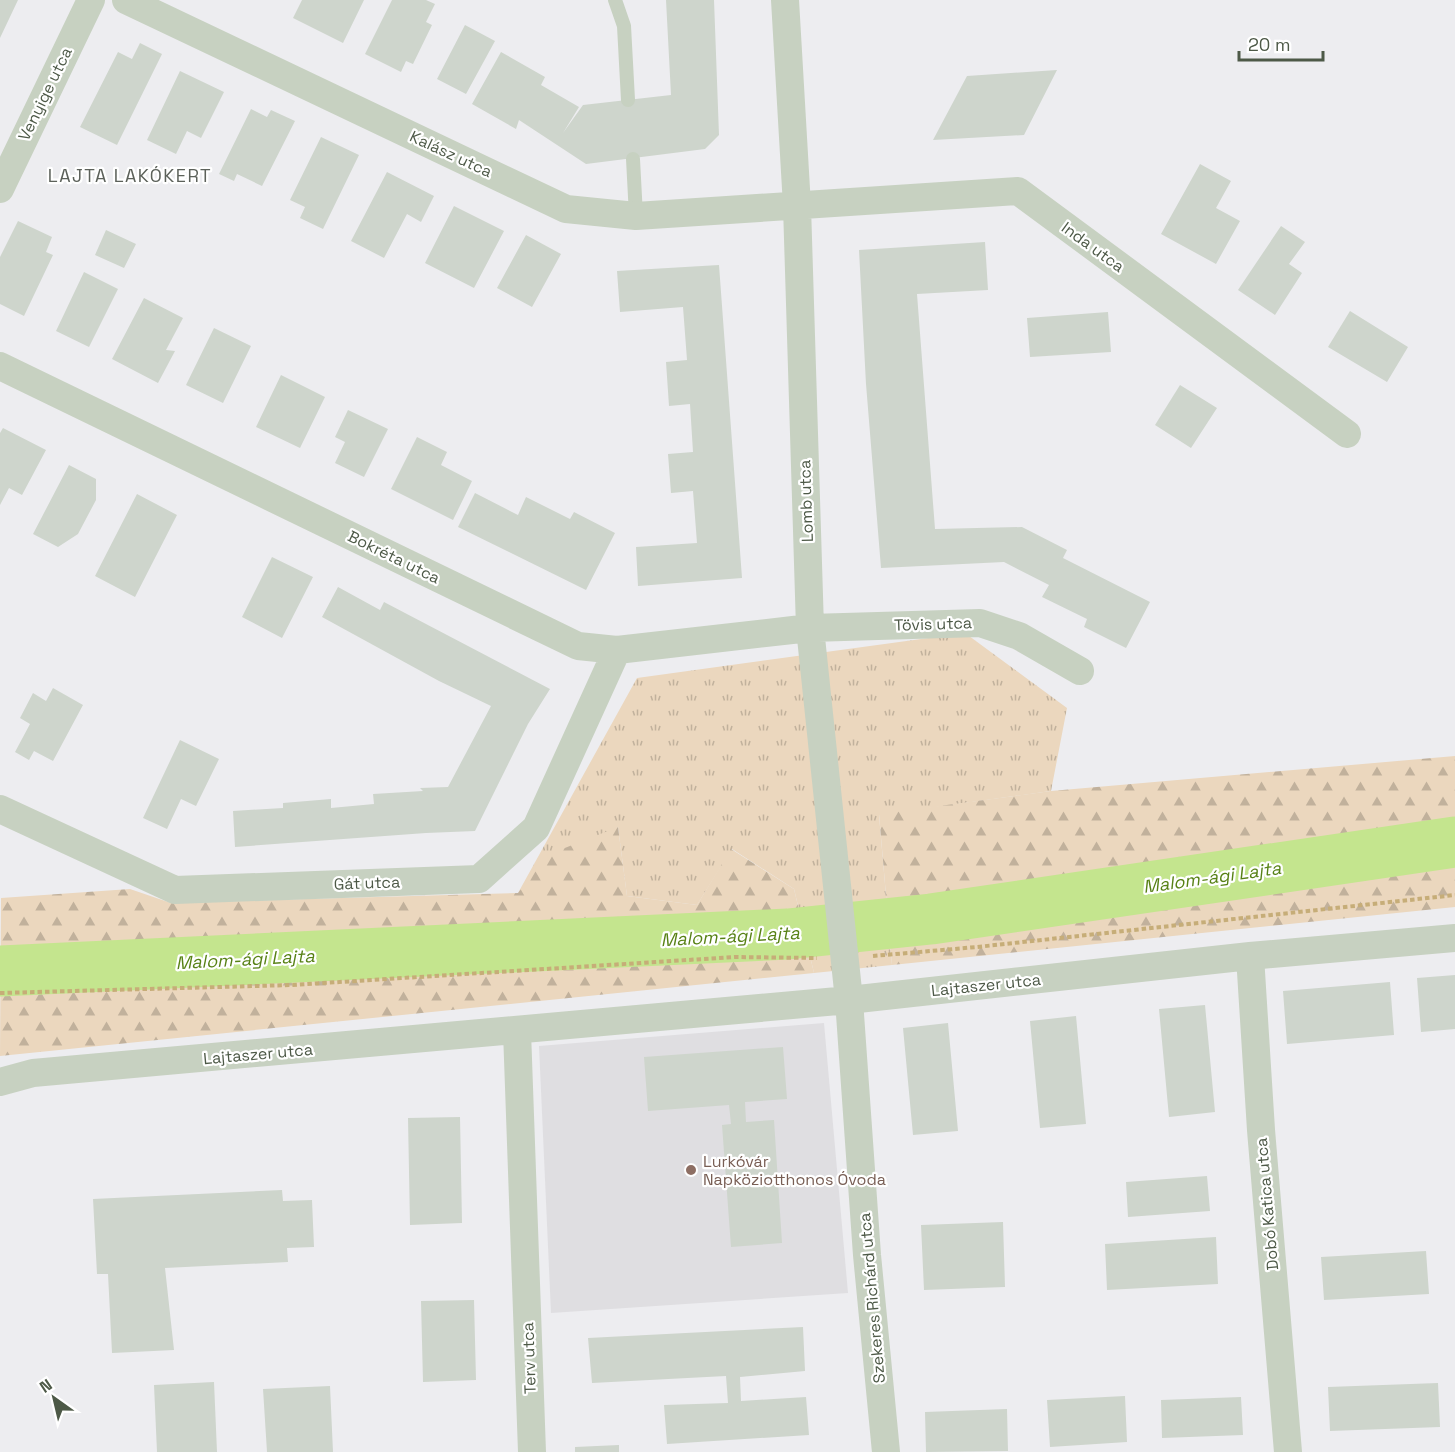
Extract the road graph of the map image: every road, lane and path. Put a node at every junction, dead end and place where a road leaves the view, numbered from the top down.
1 (91, 0) edge
2 (126, 0) edge
3 (615, 0) edge
4 (785, 0) edge
5 (628, 100) dead end
6 (633, 159) dead end
7 (0, 189) edge
8 (797, 206) junction
9 (636, 216) junction
10 (0, 366) edge
11 (1347, 434) dead end
12 (810, 628) junction
13 (617, 650) junction
14 (1080, 671) dead end
15 (0, 809) edge
16 (1455, 895) edge
17 (1455, 938) edge
18 (1250, 956) junction
19 (845, 958) junction
20 (0, 993) edge
21 (849, 1000) junction
22 (517, 1031) junction
23 (0, 1082) edge
24 (532, 1452) edge
25 (886, 1452) edge
26 (1288, 1452) edge

1 - 7 street, Venyige utca
2 - 9 street, Kalász utca
3 - 5 lane
4 - 8 street, Lomb utca
6 - 9 lane
8 - 9 street, Kalász utca
8 - 11 street, Inda utca
8 - 12 street, Lomb utca
10 - 13 street, Bokréta utca
12 - 13 street, Bokréta utca
12 - 14 street, Tövis utca
12 - 19 street, Lomb utca
13 - 15 street, Gát utca
16 - 19 path
17 - 18 street, Lajtaszer utca
18 - 21 street, Lajtaszer utca
18 - 26 street, Dobó Katica utca
19 - 20 path
19 - 21 street, Lomb utca
21 - 22 street, Lajtaszer utca
21 - 25 street, Szekeres Richárd utca
22 - 23 street, Lajtaszer utca
22 - 24 street, Terv utca

